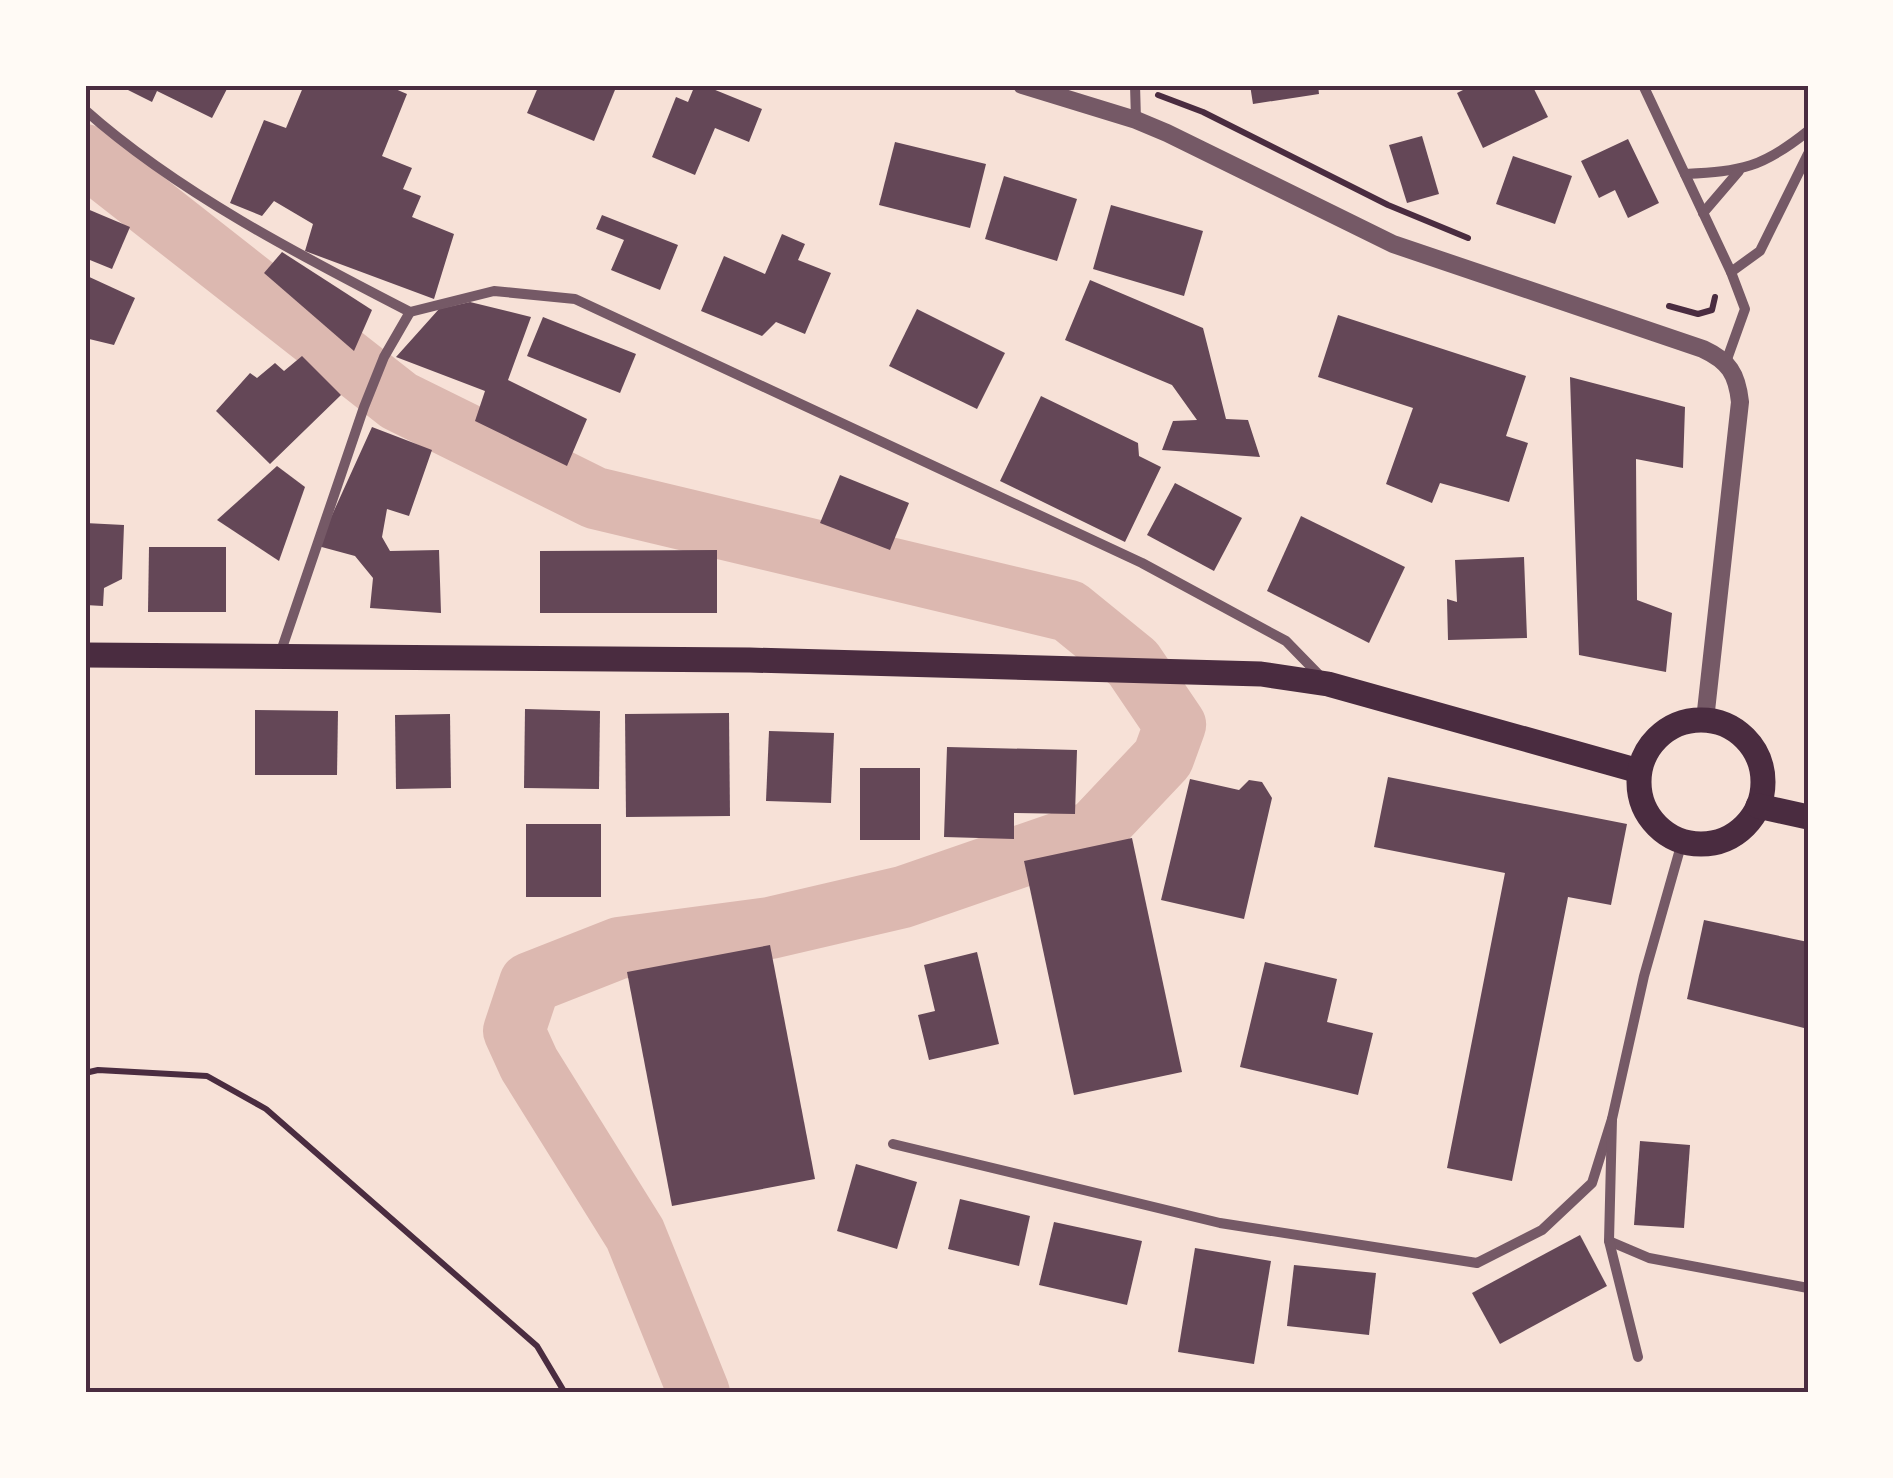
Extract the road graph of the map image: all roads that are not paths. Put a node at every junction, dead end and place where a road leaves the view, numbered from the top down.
1 (1022, 85) edge
2 (1643, 85) edge
3 (1135, 87) edge
4 (85, 110) edge
5 (1136, 120) junction
6 (1808, 132) edge
7 (1808, 154) edge
8 (1739, 172) junction
9 (1685, 174) junction
10 (1703, 212) junction
11 (1731, 272) junction
12 (410, 312) junction
13 (1726, 362) junction
14 (280, 654) junction
15 (85, 655) edge
16 (1328, 684) junction
17 (1705, 720) junction
18 (1640, 771) junction
19 (1758, 806) junction
20 (1808, 818) edge
21 (1683, 838) junction
22 (1612, 1119) junction
23 (894, 1144) dead end
24 (1609, 1241) junction
25 (1808, 1288) edge
26 (1638, 1357) dead end

1 - 5 street
2 - 9 street
3 - 5 street
4 - 12 street
5 - 13 street
6 - 8 street
7 - 11 street
8 - 9 street
8 - 10 street
9 - 10 street
10 - 11 street
11 - 13 street
12 - 14 street
12 - 16 street
13 - 17 street
14 - 15 main road
14 - 16 main road
16 - 18 main road
17 - 18 main road
17 - 19 main road
18 - 21 main road
19 - 20 main road
19 - 21 main road
21 - 22 street
22 - 23 street
22 - 24 street
24 - 25 street
24 - 26 street

